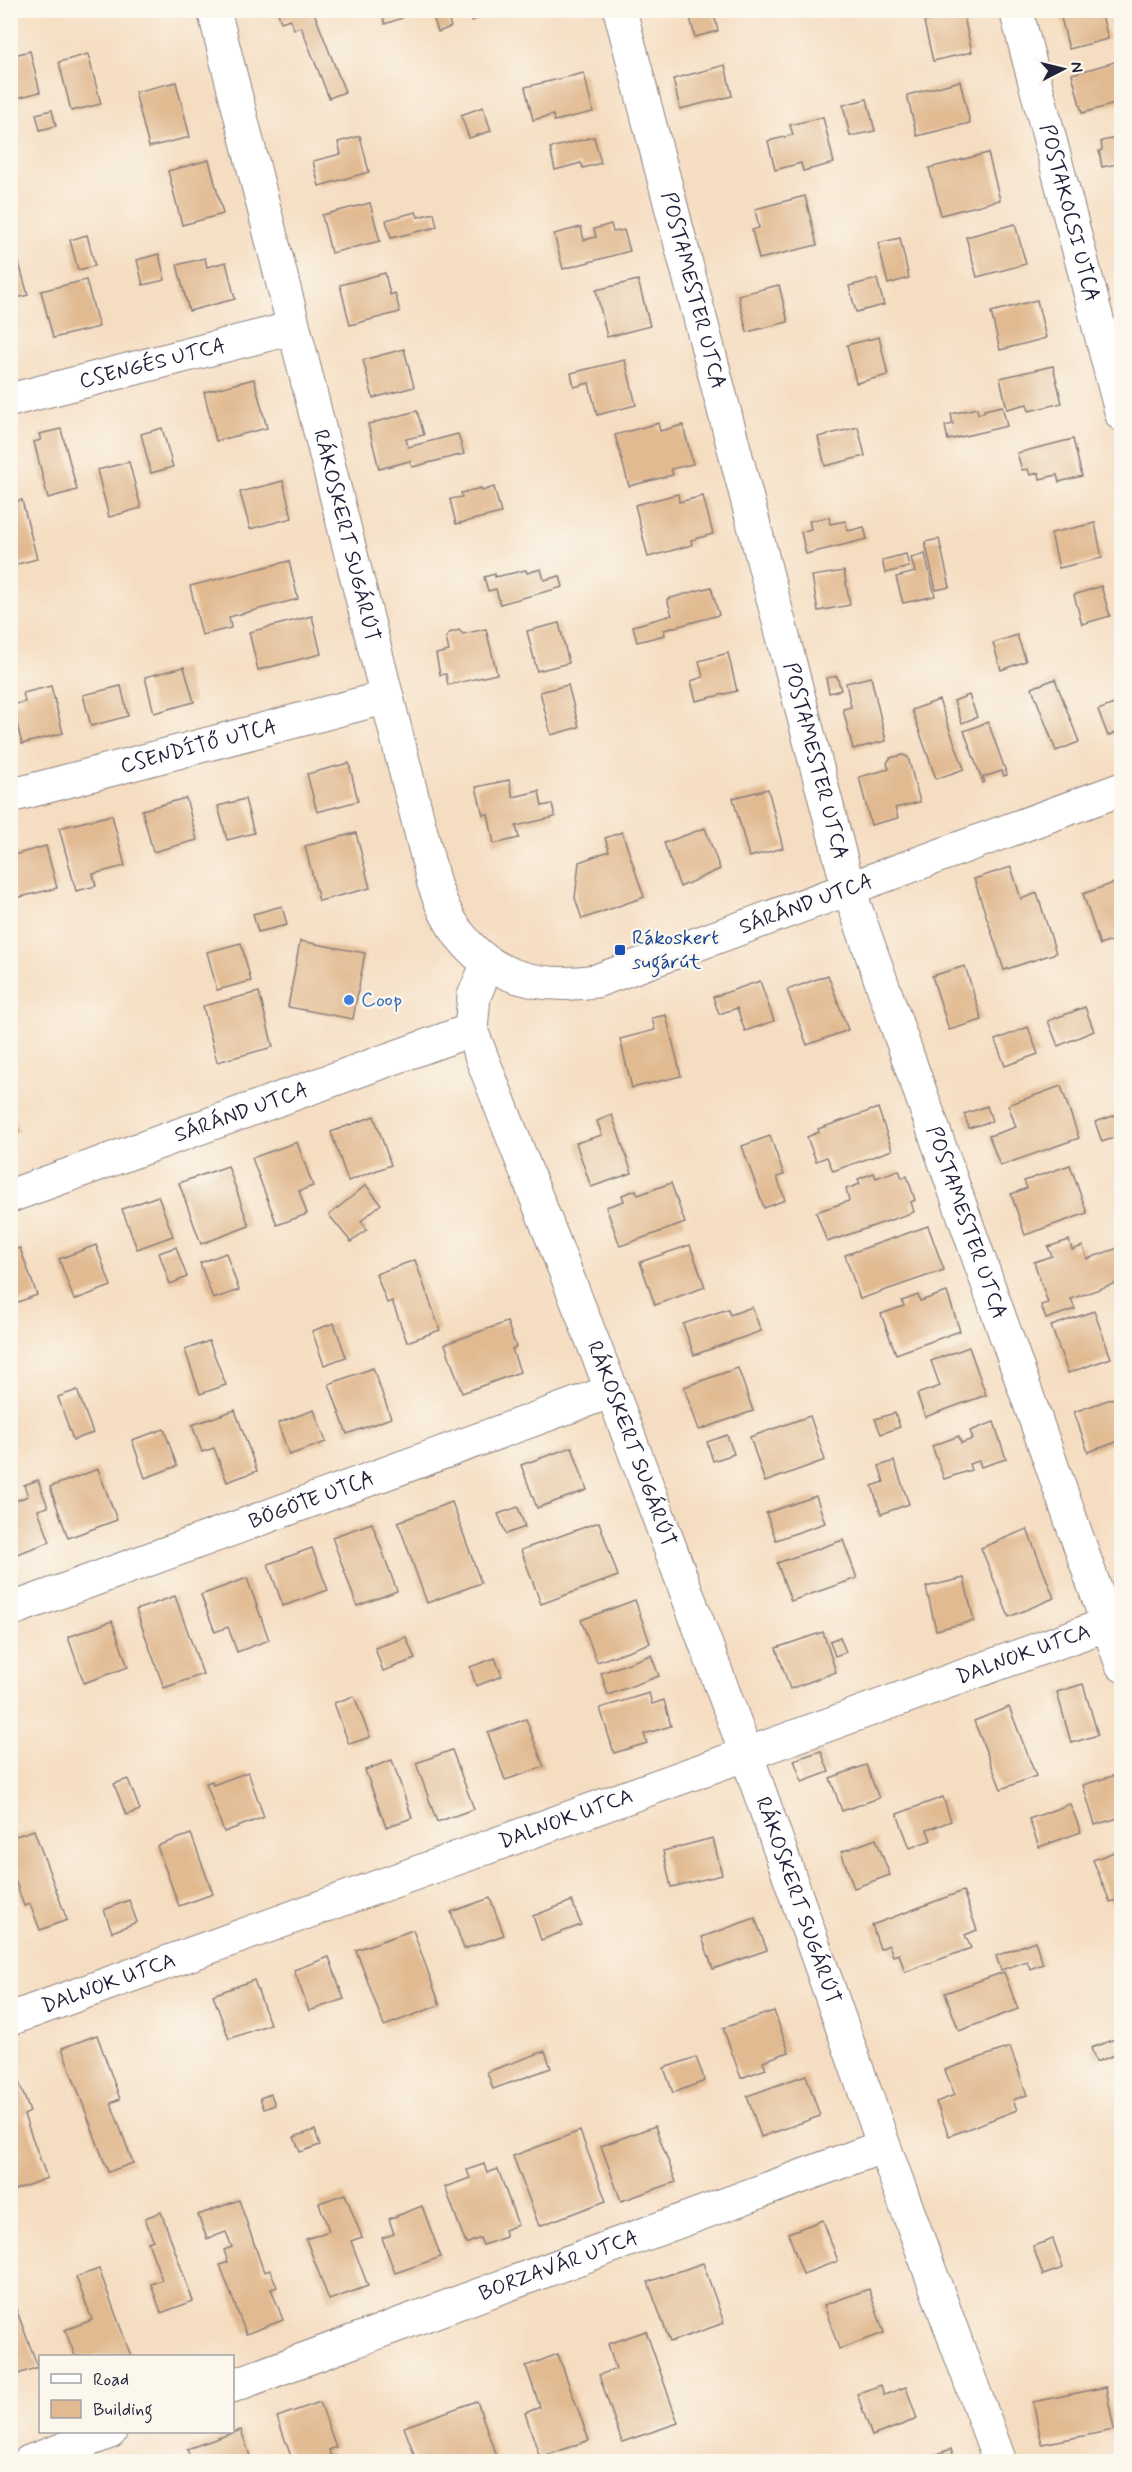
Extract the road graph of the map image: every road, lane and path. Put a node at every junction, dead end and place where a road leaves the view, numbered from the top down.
1 (214, 10) edge
2 (620, 10) edge
3 (1016, 10) edge
4 (294, 328) junction
5 (10, 400) edge
6 (1122, 415) edge
7 (387, 697) junction
8 (1122, 789) edge
9 (10, 796) edge
10 (848, 887) junction
11 (488, 963) junction
12 (471, 1030) junction
13 (10, 1196) edge
14 (612, 1391) junction
15 (10, 1610) edge
16 (1114, 1622) edge
17 (1122, 1665) edge
18 (747, 1753) junction
19 (10, 2019) edge
20 (884, 2146) junction
21 (234, 2385) edge
22 (107, 2433) edge
23 (29, 2462) edge
24 (1000, 2462) edge

1 - 4 street, RÁKOSKERT SUGÁRÚT
2 - 10 street, POSTAMESTER UTCA
3 - 6 street, POSTAKOCSI UTCA
4 - 5 street, CSENGÉS UTCA
4 - 7 street, RÁKOSKERT SUGÁRÚT
7 - 9 street, CSENDÍTŐ UTCA
7 - 11 street, RÁKOSKERT SUGÁRÚT
8 - 10 street, SÁRÁND UTCA
10 - 11 street, SÁRÁND UTCA
10 - 16 street, POSTAMESTER UTCA
11 - 12 street, RÁKOSKERT SUGÁRÚT
12 - 13 street, SÁRÁND UTCA
12 - 14 street, RÁKOSKERT SUGÁRÚT
14 - 15 street, BÖGÖTE UTCA
14 - 18 street, RÁKOSKERT SUGÁRÚT
16 - 17 street, POSTAMESTER UTCA
16 - 18 street, DALNOK UTCA
18 - 19 street, DALNOK UTCA
18 - 20 street, RÁKOSKERT SUGÁRÚT
20 - 21 street, BORZAVÁR UTCA
20 - 24 street, RÁKOSKERT SUGÁRÚT
22 - 23 street

